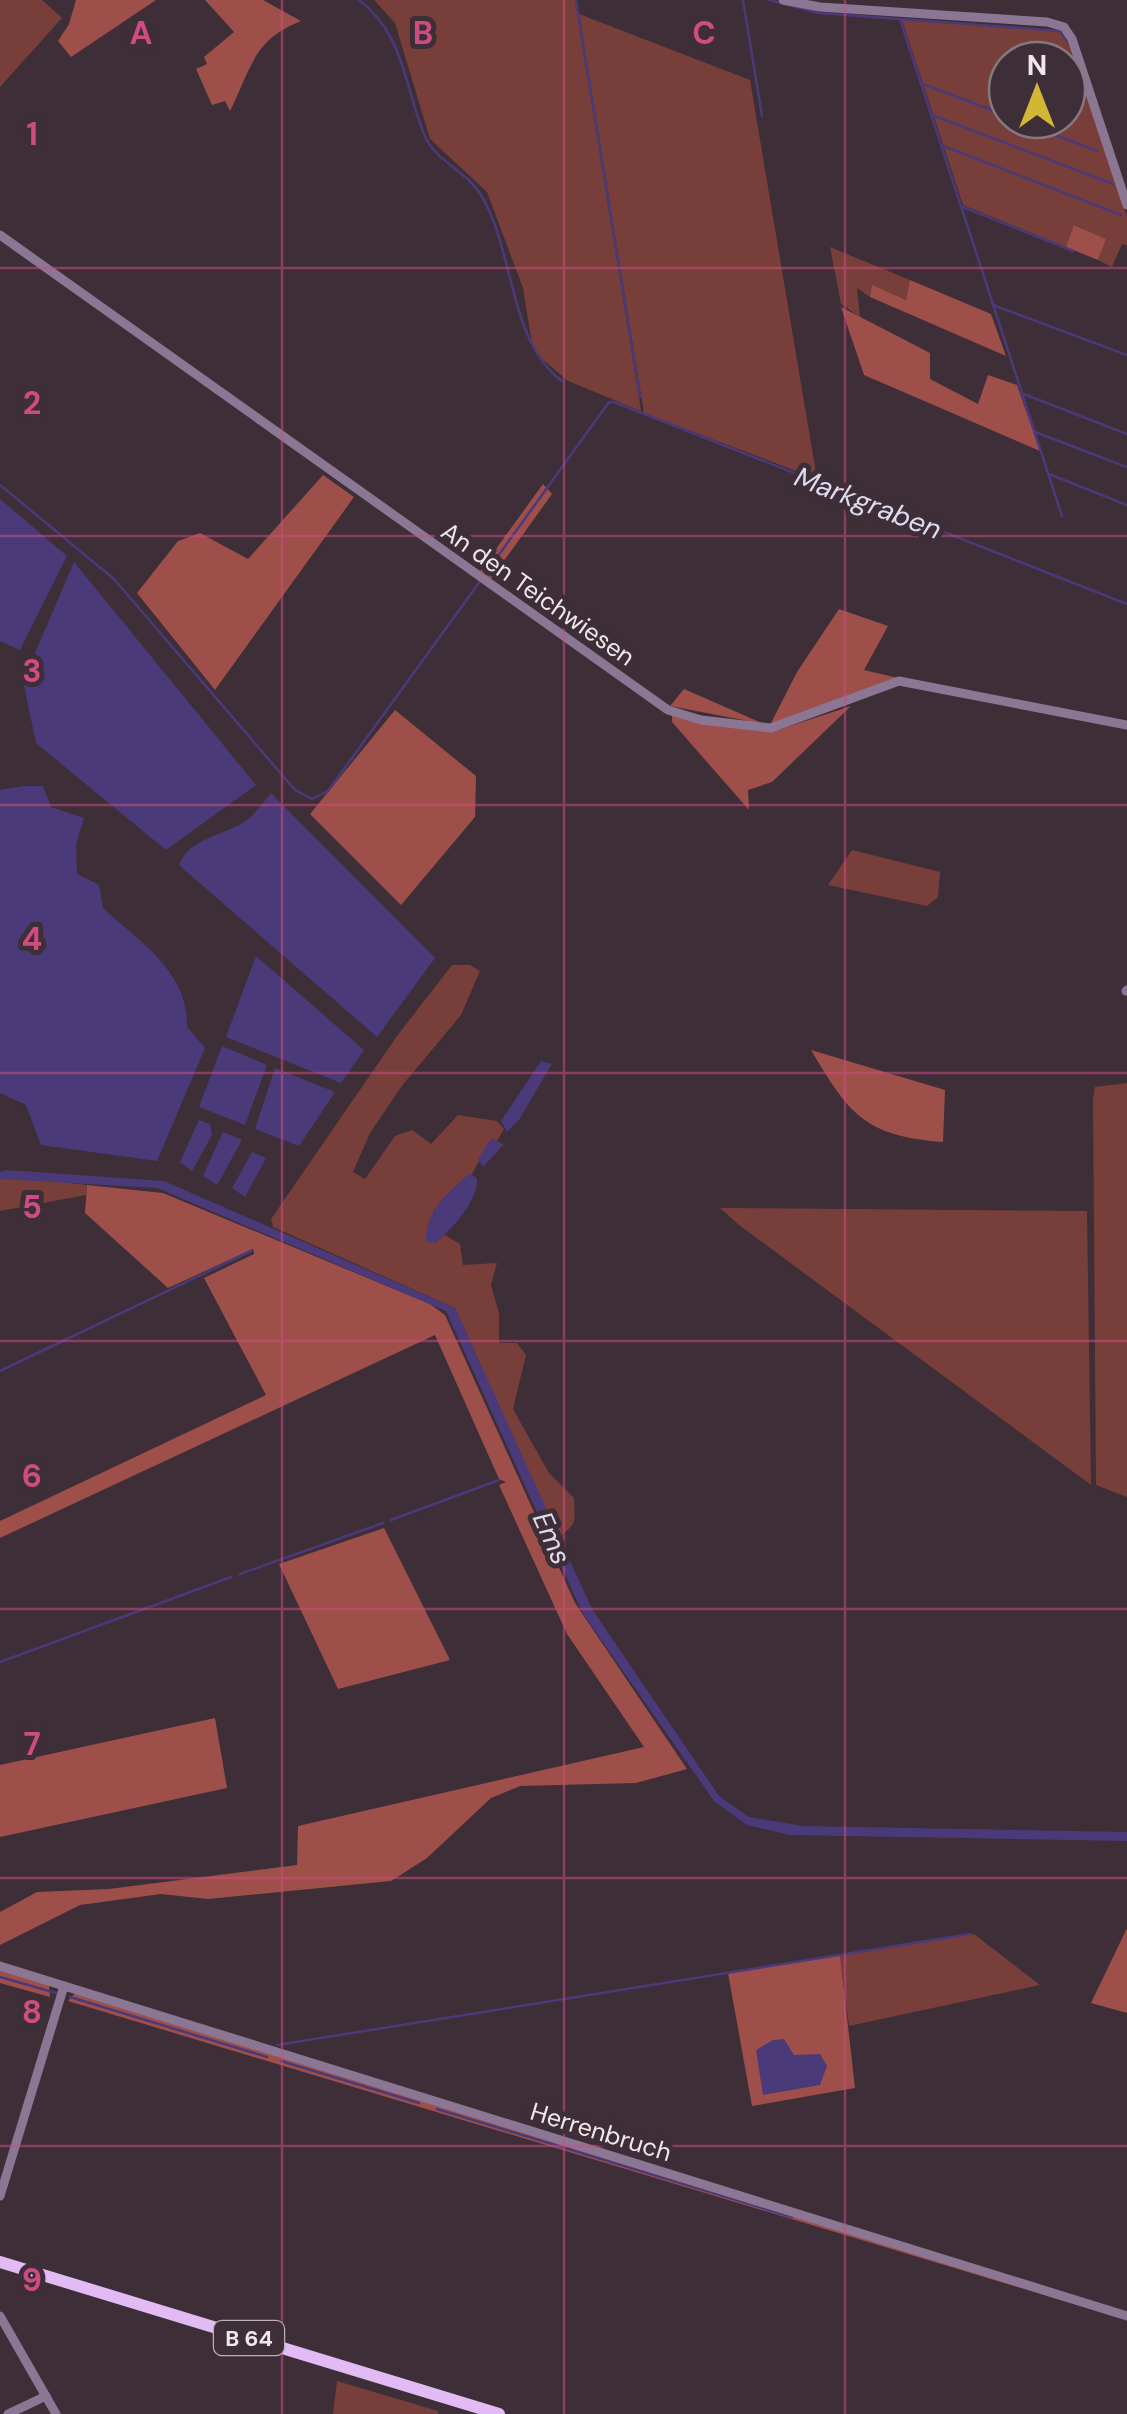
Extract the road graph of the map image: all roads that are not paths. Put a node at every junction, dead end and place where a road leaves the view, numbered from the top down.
1 (783, 0) edge
2 (1127, 206) edge
3 (0, 235) edge
4 (1127, 725) edge
5 (0, 1966) edge
6 (64, 1986) junction
7 (0, 2196) edge
8 (0, 2262) edge
9 (0, 2316) edge
10 (1127, 2316) edge
11 (46, 2396) junction
12 (8, 2414) edge
13 (56, 2414) edge
14 (499, 2414) edge

1 - 2 street
3 - 4 street, An den Teichwiesen
5 - 6 street, Herrenbruch
6 - 7 street
6 - 10 street, Herrenbruch
8 - 14 main road, B 64
9 - 11 street
11 - 12 street
11 - 13 street

